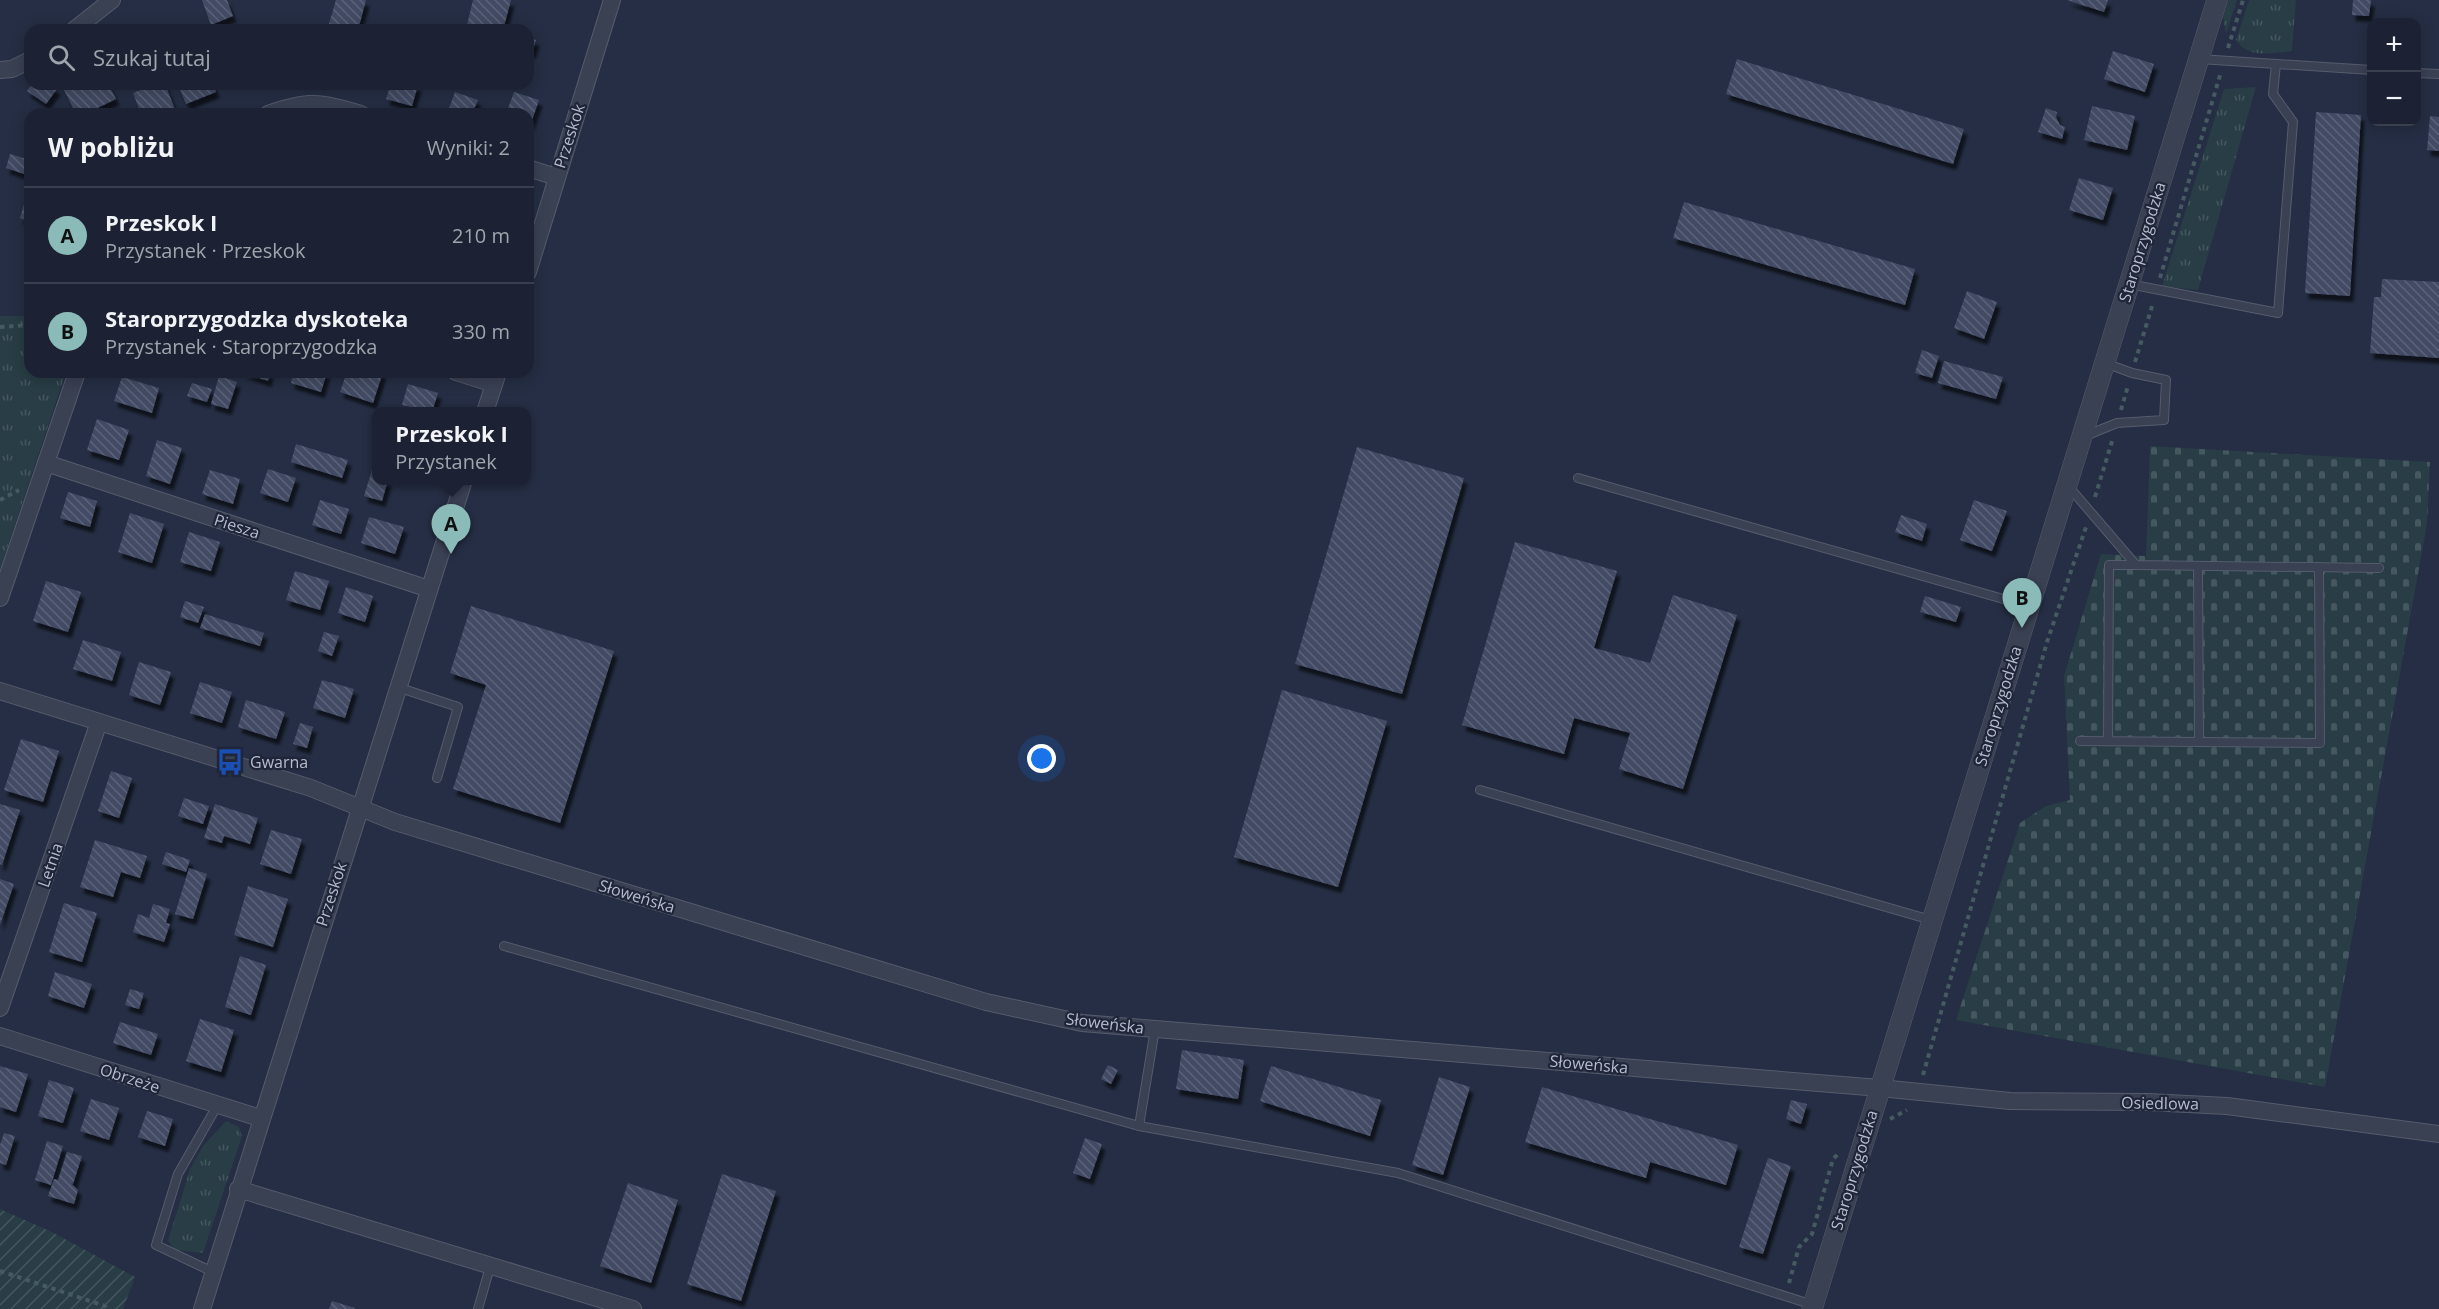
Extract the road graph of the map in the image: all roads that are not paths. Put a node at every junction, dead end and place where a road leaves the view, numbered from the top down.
1 (112, 0) edge
2 (612, 0) edge
3 (2217, 0) edge
4 (82, 24) edge
5 (2199, 59) junction
6 (24, 63) edge
7 (2276, 64) junction
8 (0, 70) edge
9 (2367, 70) edge
10 (2421, 73) edge
11 (2439, 74) edge
12 (285, 108) edge
13 (339, 108) edge
14 (534, 170) edge
15 (556, 177) junction
16 (534, 252) edge
17 (2129, 284) junction
18 (2104, 363) junction
19 (75, 378) edge
20 (496, 378) edge
21 (487, 407) edge
22 (2081, 437) junction
23 (46, 463) junction
24 (1578, 478) dead end
25 (462, 485) edge
26 (2066, 485) junction
27 (2136, 565) junction
28 (2198, 566) junction
29 (2319, 567) junction
30 (2379, 568) dead end
31 (429, 589) junction
32 (0, 598) edge
33 (2028, 606) junction
34 (397, 686) junction
35 (0, 691) edge
36 (99, 722) junction
37 (2080, 741) dead end
38 (2108, 741) junction
39 (2199, 742) junction
40 (437, 778) dead end
41 (1480, 790) dead end
42 (358, 807) junction
43 (1931, 920) junction
44 (504, 946) dead end
45 (0, 1008) edge
46 (1155, 1029) junction
47 (0, 1036) edge
48 (1880, 1088) junction
49 (217, 1106) junction
50 (260, 1118) junction
51 (1139, 1126) junction
52 (2439, 1134) edge
53 (238, 1189) junction
54 (490, 1267) junction
55 (213, 1272) junction
56 (1812, 1307) edge
57 (202, 1309) edge
58 (478, 1309) edge
59 (633, 1309) edge

1 - 4 street
2 - 15 street, Przeskok
3 - 5 street, Staroprzygodzka
5 - 7 lane
5 - 17 street, Staroprzygodzka
6 - 8 street
7 - 9 lane
7 - 17 lane
10 - 11 lane
12 - 13 street
14 - 15 street
15 - 16 street, Przeskok
17 - 18 street, Staroprzygodzka
18 - 22 street, Staroprzygodzka
18 - 22 lane
19 - 23 street
20 - 21 street
22 - 26 street, Staroprzygodzka
23 - 31 street, Piesza
23 - 32 street
24 - 33 lane
25 - 31 street, Przeskok
26 - 27 lane
26 - 33 street, Staroprzygodzka
27 - 28 lane
27 - 38 lane
28 - 29 lane
28 - 39 lane
29 - 30 lane
29 - 39 lane
31 - 34 street, Przeskok
33 - 43 street, Staroprzygodzka
34 - 40 lane
34 - 42 street, Przeskok
35 - 36 street
36 - 42 street
36 - 45 street, Letnia
37 - 38 lane
38 - 39 lane
41 - 43 lane
42 - 46 street, Słoweńska
42 - 50 street, Przeskok
43 - 48 street, Staroprzygodzka
44 - 51 lane
46 - 48 street, Słoweńska
46 - 51 lane
47 - 49 street, Obrzeże
48 - 52 street, Osiedlowa
48 - 56 street, Staroprzygodzka
49 - 50 street, Obrzeże
49 - 55 lane
50 - 53 street, Przeskok
51 - 56 lane
53 - 54 street
53 - 55 street, Przeskok
54 - 58 lane
54 - 59 street
55 - 57 street, Przeskok

